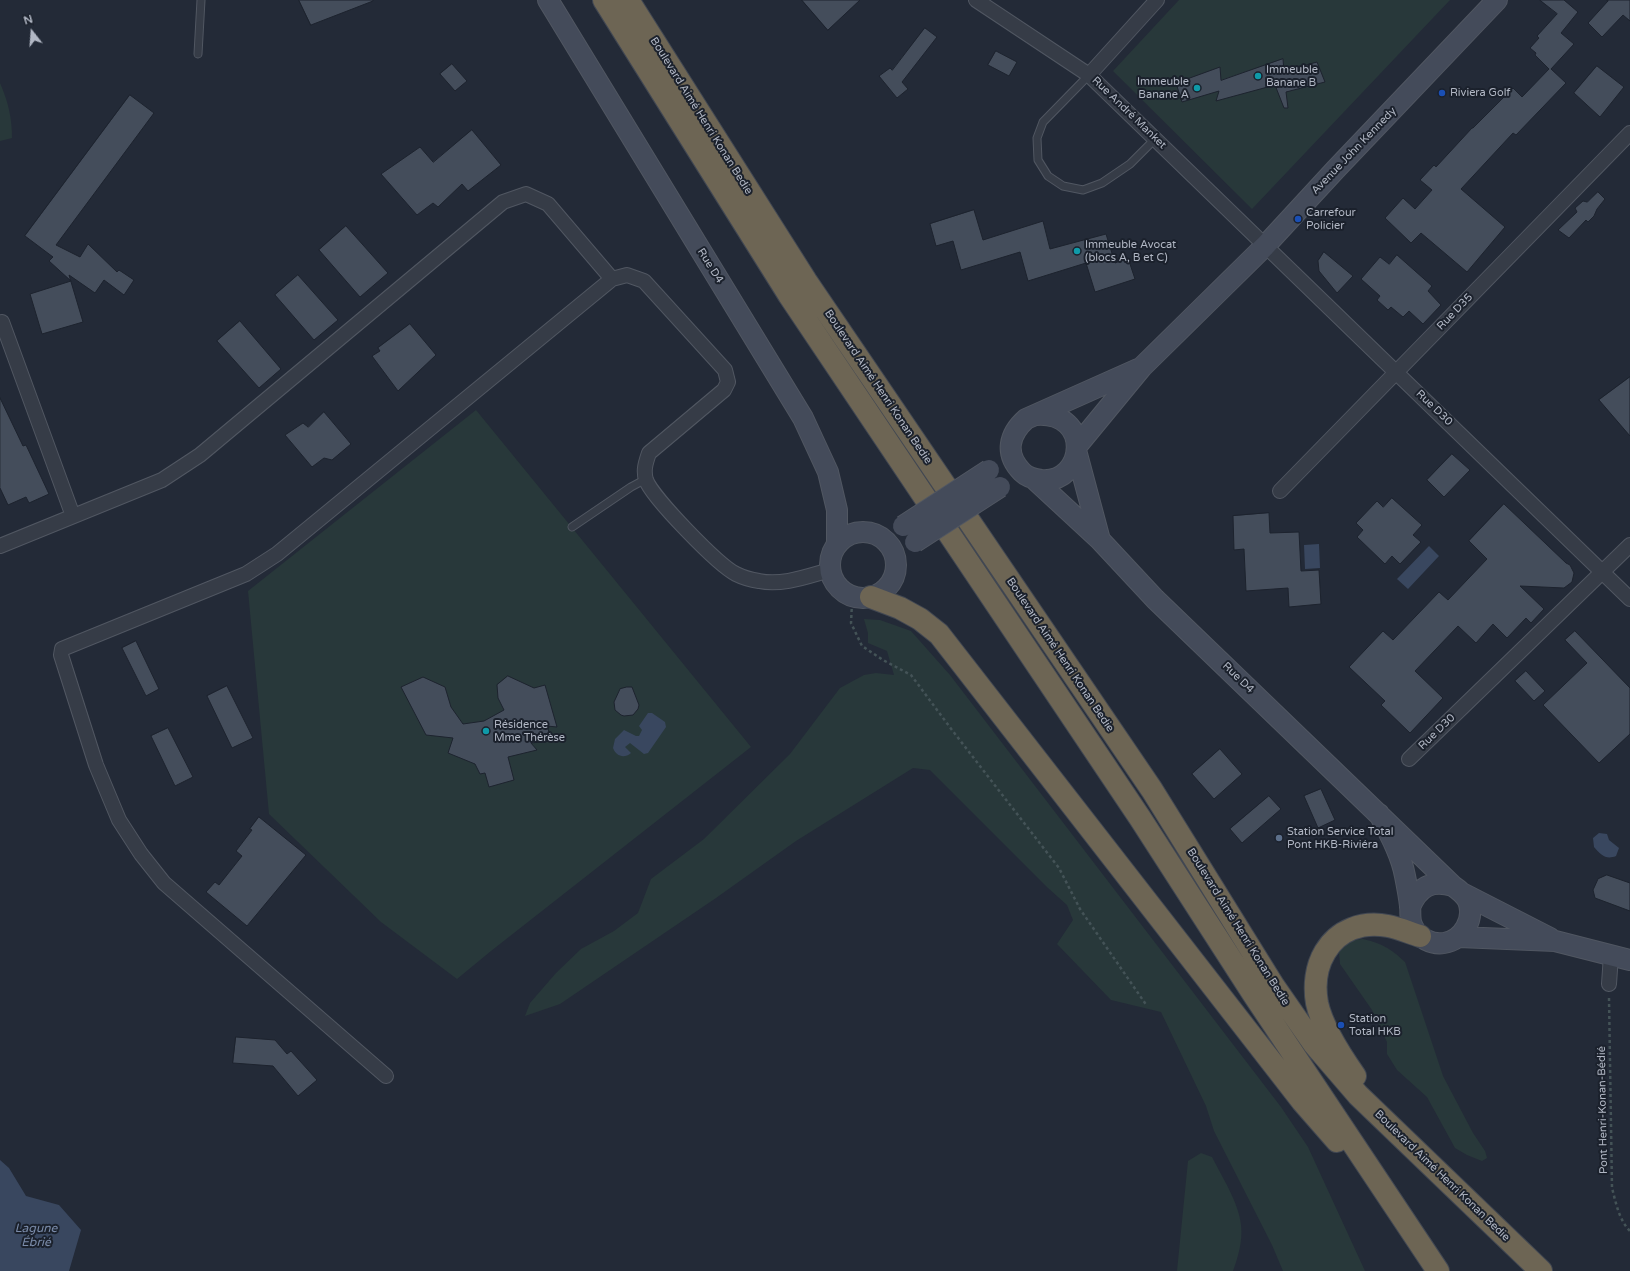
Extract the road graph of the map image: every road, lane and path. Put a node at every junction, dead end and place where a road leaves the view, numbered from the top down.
1 (201, 0) edge
2 (548, 0) edge
3 (604, 0) edge
4 (628, 0) edge
5 (976, 0) edge
6 (1157, 0) edge
7 (1497, 0) edge
8 (198, 54) dead end
9 (1089, 75) junction
10 (1630, 133) edge
11 (1156, 138) junction
12 (1265, 246) junction
13 (612, 279) junction
14 (2, 322) dead end
15 (1142, 367) junction
16 (1397, 372) junction
17 (1036, 415) junction
18 (1010, 446) junction
19 (1077, 450) junction
20 (1031, 477) junction
21 (646, 479) junction
22 (1280, 491) dead end
23 (73, 516) junction
24 (572, 527) dead end
25 (878, 534) junction
26 (1100, 540) junction
27 (837, 544) junction
28 (1630, 545) edge
29 (0, 546) edge
30 (897, 564) junction
31 (830, 570) junction
32 (1602, 571) junction
33 (862, 597) junction
34 (1630, 599) edge
35 (1409, 759) dead end
36 (1379, 814) junction
37 (1458, 889) junction
38 (1410, 907) junction
39 (1420, 936) junction
40 (1459, 937) junction
41 (1555, 941) junction
42 (1611, 955) junction
43 (1630, 960) edge
44 (1609, 984) joint
45 (1147, 1006) dead end
46 (386, 1076) dead end
47 (1392, 1128) junction
48 (1403, 1220) junction
49 (1630, 1231) edge
50 (1438, 1271) edge
51 (1541, 1271) edge

1 - 8 lane
2 - 27 main road, Rue D4
3 - 48 highway, Boulevard Aimé Henri Konan Bedie
4 - 47 highway, Boulevard Aimé Henri Konan Bedie
5 - 9 street, Rue André Manket
6 - 9 street
7 - 12 main road, Avenue John Kennedy
9 - 11 street, Rue André Manket
9 - 11 lane
10 - 16 street, Rue D35
11 - 12 street, Rue André Manket
12 - 15 main road, Avenue John Kennedy
12 - 16 street, Rue D30
13 - 21 street
13 - 23 street
13 - 46 street
14 - 23 street
15 - 17 main road, Avenue John Kennedy
15 - 19 main road, Avenue John Kennedy
16 - 22 street, Rue D35
16 - 32 street, Rue D30
17 - 18 main road, Avenue John Kennedy
17 - 19 main road
18 - 20 main road
18 - 25 main road, Avenue John Kennedy, bridge
19 - 20 main road, Avenue John Kennedy
19 - 26 main road, Rue D4
20 - 26 main road, Rue D4
20 - 30 main road, Avenue John Kennedy, bridge
21 - 24 lane
21 - 31 street
23 - 29 street
25 - 27 main road
25 - 30 main road
26 - 36 main road, Rue D4
27 - 31 main road, Rue D4
28 - 32 street, Rue D30
30 - 33 main road
31 - 33 main road
32 - 34 street
32 - 35 street, Rue D30
33 - 45 path
33 - 48 highway
36 - 37 main road, Rue D4
36 - 38 main road, Rue D4
37 - 38 main road
37 - 40 main road, Rue D4
37 - 41 main road
38 - 39 main road, Rue D4
39 - 40 main road
39 - 47 highway
40 - 41 main road
41 - 42 main road
42 - 43 main road
42 - 44 street
44 - 49 path, Pont Henri-Konan-Bédié
47 - 51 highway, Boulevard Aimé Henri Konan Bedie
48 - 50 highway, Boulevard Aimé Henri Konan Bedie

